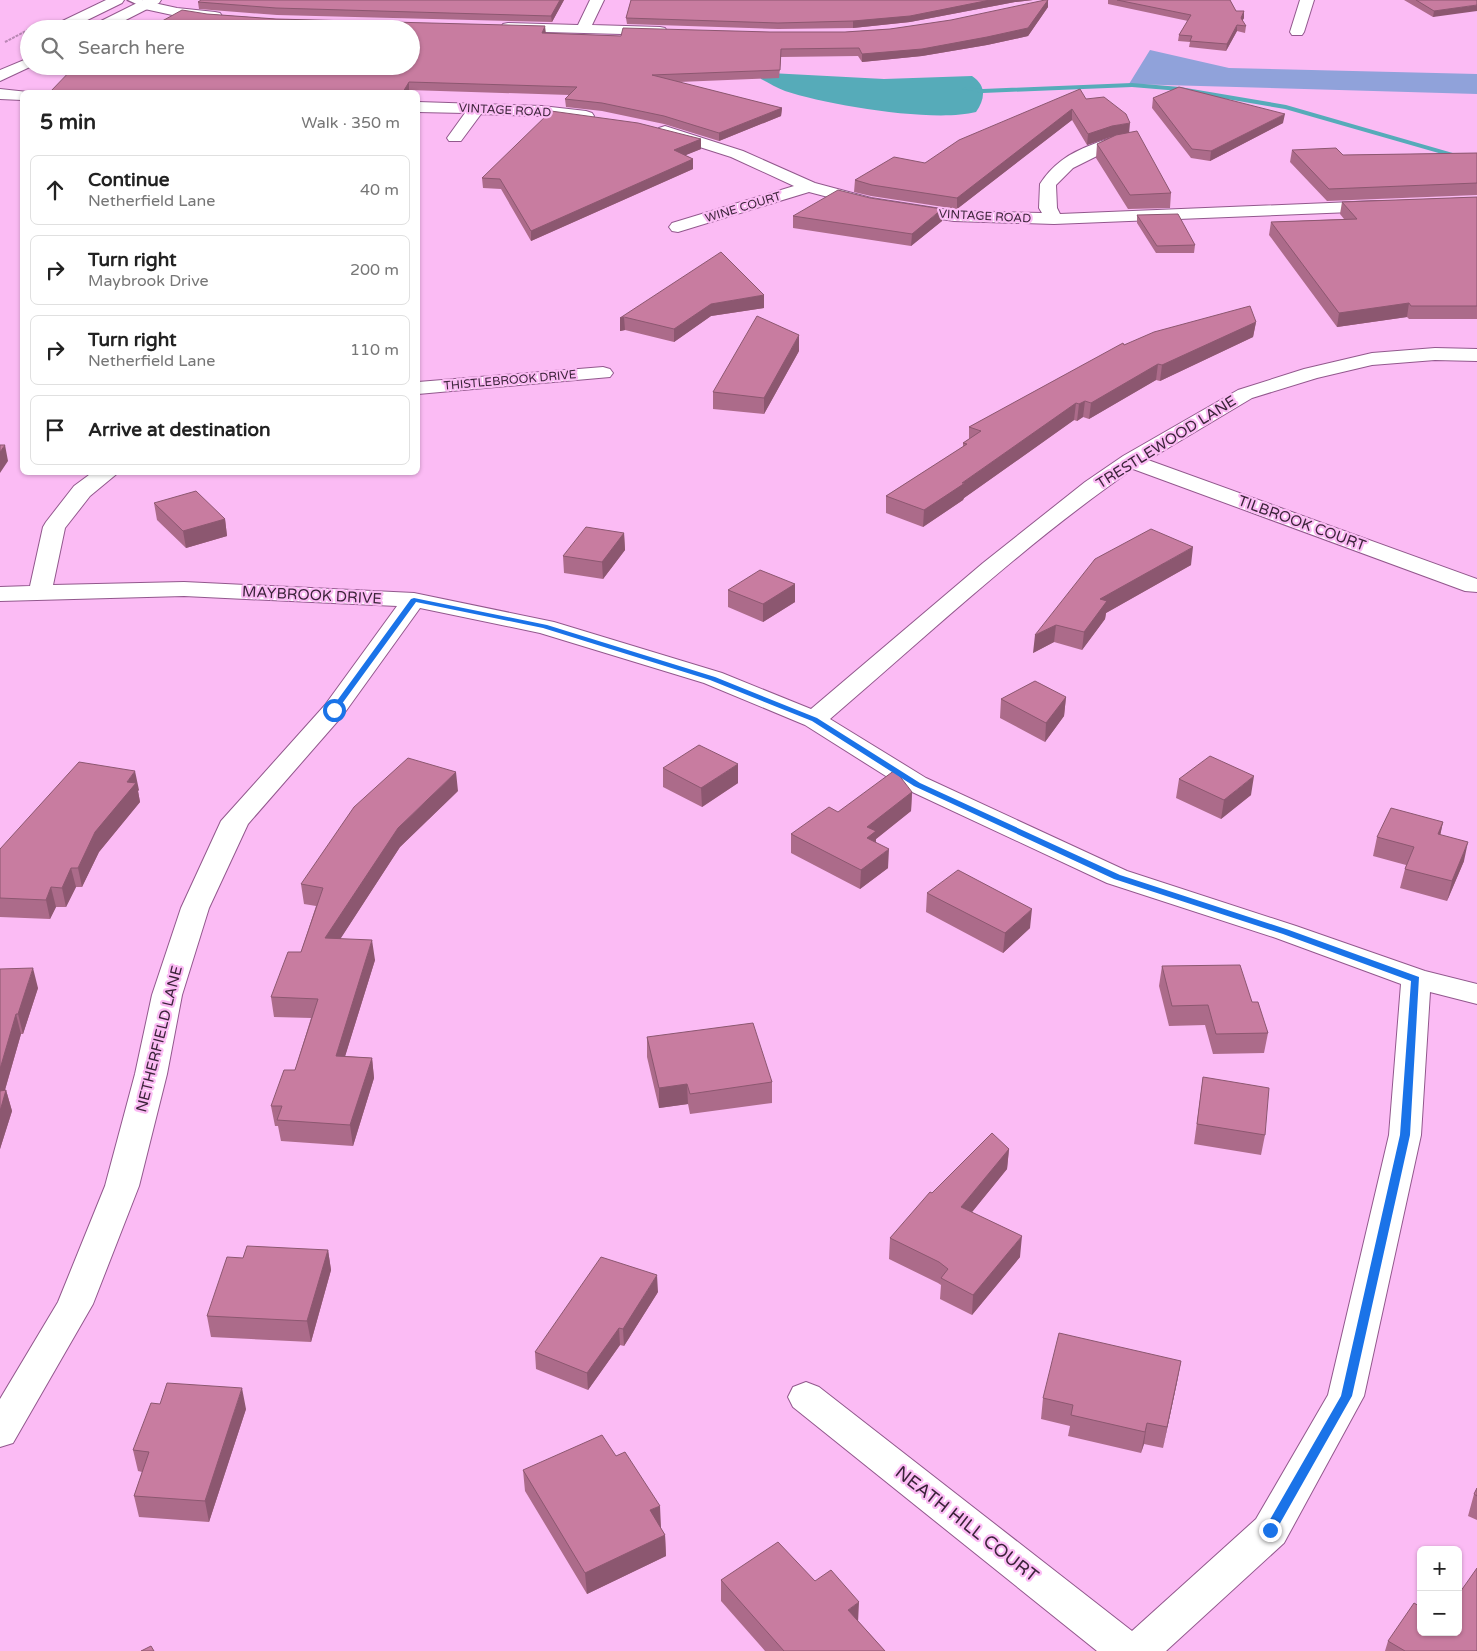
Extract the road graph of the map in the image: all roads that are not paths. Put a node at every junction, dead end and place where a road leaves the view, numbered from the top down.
1 (117, 0) edge
2 (598, 0) edge
3 (1307, 0) edge
4 (144, 2) edge
5 (228, 18) edge
6 (76, 20) edge
7 (113, 20) edge
8 (493, 27) edge
9 (582, 29) junction
10 (671, 31) edge
11 (1297, 32) dead end
12 (20, 66) edge
13 (0, 76) edge
14 (0, 94) edge
15 (20, 94) edge
16 (420, 107) edge
17 (476, 108) junction
18 (602, 118) edge
19 (649, 127) edge
20 (456, 138) dead end
21 (1135, 139) edge
22 (809, 187) junction
23 (1393, 206) edge
24 (1054, 219) junction
25 (678, 227) dead end
26 (1477, 355) edge
27 (603, 373) dead end
28 (420, 388) edge
29 (1131, 461) junction
30 (104, 475) edge
31 (1473, 586) dead end
32 (40, 593) junction
33 (0, 594) edge
34 (414, 600) junction
35 (814, 720) junction
36 (1416, 979) junction
37 (1477, 994) edge
38 (806, 1397) dead end
39 (0, 1432) edge
40 (1127, 1651) edge
41 (1138, 1651) edge

1 - 6 street
2 - 9 street
3 - 11 street
4 - 5 street
4 - 7 street
8 - 9 street
9 - 10 street
12 - 13 street
14 - 15 street
16 - 17 street, VINTAGE ROAD
17 - 18 street, VINTAGE ROAD
17 - 20 street
19 - 22 street, VINTAGE ROAD
21 - 24 street
22 - 24 street, VINTAGE ROAD
22 - 25 street, WINE COURT
23 - 24 street, VINTAGE ROAD
26 - 29 street, TRESTLEWOOD LANE
27 - 28 street, THISTLEBROOK DRIVE
29 - 31 street, TILBROOK COURT
29 - 35 street, TRESTLEWOOD LANE
30 - 32 street
32 - 33 street, MAYBROOK DRIVE
32 - 34 street, MAYBROOK DRIVE
34 - 35 street, MAYBROOK DRIVE
34 - 39 street, NETHERFIELD LANE
35 - 36 street, MAYBROOK DRIVE
36 - 37 street, MAYBROOK DRIVE
36 - 41 street
38 - 40 street, NEATH HILL COURT

